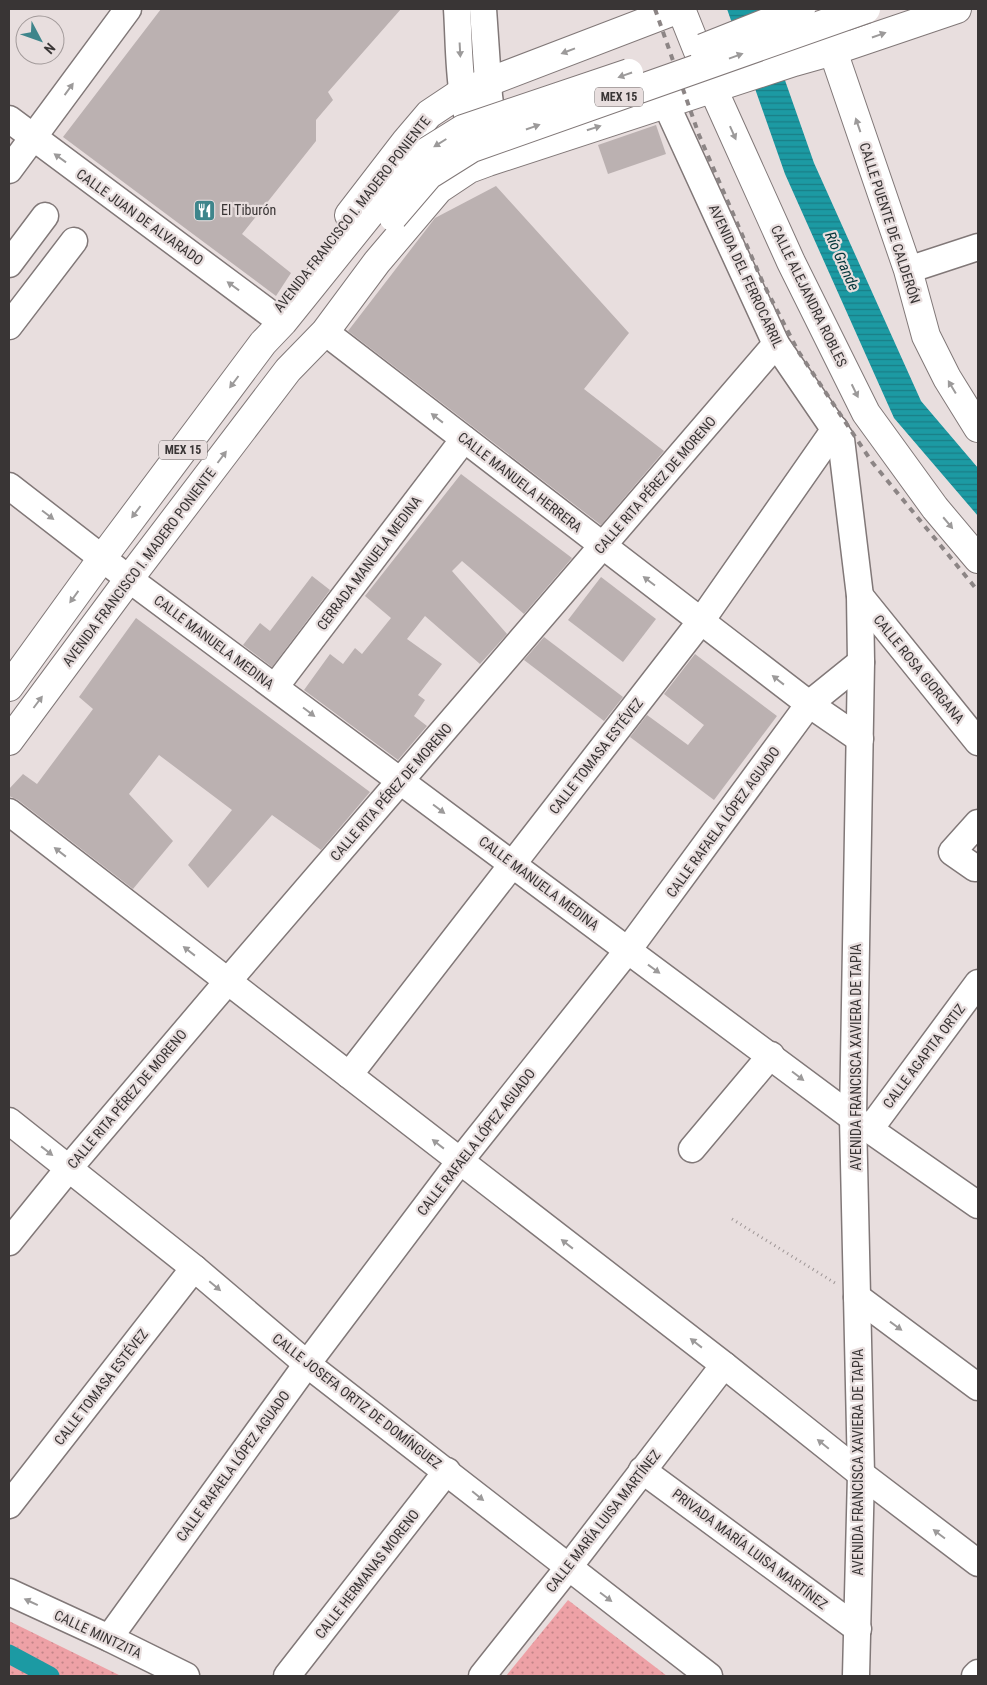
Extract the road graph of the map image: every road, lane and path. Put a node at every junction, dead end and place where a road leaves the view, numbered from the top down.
1 (128, 9) edge
2 (458, 9) edge
3 (483, 9) edge
4 (680, 9) edge
5 (801, 9) edge
6 (842, 9) edge
7 (866, 9) edge
8 (957, 9) edge
9 (832, 51) junction
10 (488, 82) junction
11 (724, 85) junction
12 (462, 92) junction
13 (666, 104) junction
14 (9, 119) edge
15 (33, 138) junction
16 (493, 161) junction
17 (9, 170) edge
18 (385, 210) junction
19 (45, 216) dead end
20 (74, 241) dead end
21 (978, 247) edge
22 (9, 264) edge
23 (908, 270) junction
24 (272, 315) junction
25 (9, 326) edge
26 (325, 332) junction
27 (263, 343) junction
28 (776, 344) junction
29 (288, 370) junction
30 (978, 428) edge
31 (838, 434) junction
32 (464, 439) junction
33 (9, 486) edge
34 (602, 545) junction
35 (103, 557) junction
36 (978, 559) edge
37 (129, 579) junction
38 (860, 596) junction
39 (701, 621) junction
40 (860, 662) junction
41 (9, 687) edge
42 (275, 687) junction
43 (810, 704) junction
44 (860, 739) junction
45 (9, 741) edge
46 (978, 742) edge
47 (400, 780) junction
48 (9, 812) edge
49 (978, 823) edge
50 (513, 864) junction
51 (976, 868) dead end
52 (628, 950) junction
53 (228, 981) junction
54 (978, 982) edge
55 (771, 1055) junction
56 (349, 1075) junction
57 (9, 1121) edge
58 (862, 1123) junction
59 (692, 1149) dead end
60 (460, 1161) junction
61 (69, 1168) junction
62 (974, 1192) edge
63 (732, 1219) dead end
64 (9, 1242) edge
65 (194, 1268) junction
66 (857, 1297) junction
67 (307, 1364) junction
68 (724, 1365) junction
69 (978, 1387) edge
70 (642, 1470) junction
71 (447, 1472) junction
72 (861, 1474) junction
73 (9, 1505) edge
74 (978, 1563) edge
75 (568, 1568) junction
76 (9, 1592) edge
77 (858, 1630) junction
78 (109, 1638) junction
79 (978, 1673) edge
80 (702, 1674) edge
81 (186, 1676) edge
82 (287, 1676) edge
83 (482, 1676) edge
84 (856, 1676) edge
85 (975, 1676) edge

15 -> 1 street
2 -> 12 street
3 - 10 street
4 -> 10 main road, AVENIDA FRANCISCO I. MADERO PONIENTE
4 - 11 main road, CALLE ALEJANDRA ROBLES
5 -> 18 main road, AVENIDA FRANCISCO I. MADERO PONIENTE / MEX 15, bridge
6 - 9 main road
18 -> 7 main road, AVENIDA FRANCISCO I. MADERO PONIENTE / MEX 15, bridge
9 -> 8 main road
9 - 11 main road, AVENIDA FRANCISCO I. MADERO PONIENTE
23 -> 9 main road, CALLE PUENTE DE CALDERÓN
10 - 12 main road, AVENIDA FRANCISCO I. MADERO PONIENTE
10 - 16 street
11 - 13 main road, AVENIDA FRANCISCO I. MADERO PONIENTE
11 -> 36 main road, CALLE ALEJANDRA ROBLES
12 - 16 street
12 - 24 main road, AVENIDA FRANCISCO I. MADERO PONIENTE
16 -> 13 main road, AVENIDA FRANCISCO I. MADERO PONIENTE
13 - 28 street, AVENIDA DEL FERROCARRIL
14 - 15 street, CALLE JUAN DE ALVARADO
15 - 17 street
24 -> 15 street, CALLE JUAN DE ALVARADO
16 - 26 main road, AVENIDA FRANCISCO I. MADERO PONIENTE
18 - 27 main road, AVENIDA FRANCISCO I. MADERO PONIENTE / MEX 15
18 - 29 main road, AVENIDA FRANCISCO I. MADERO PONIENTE / MEX 15
19 - 22 street
20 - 25 street
21 - 23 street
30 -> 23 main road, CALLE PUENTE DE CALDERÓN
24 - 27 main road, AVENIDA FRANCISCO I. MADERO PONIENTE
26 - 29 main road, AVENIDA FRANCISCO I. MADERO PONIENTE
32 -> 26 street, CALLE MANUELA HERRERA
27 -> 35 main road, AVENIDA FRANCISCO I. MADERO PONIENTE / MEX 15
28 - 31 street, AVENIDA DEL FERROCARRIL
28 - 34 street, CALLE RITA PÉREZ DE MORENO
37 -> 29 main road, AVENIDA FRANCISCO I. MADERO PONIENTE / MEX 15
31 - 38 street, AVENIDA FRANCISCA XAVIERA DE TAPIA
31 - 39 street, CALLE TOMASA ESTÉVEZ
32 - 34 street, CALLE MANUELA HERRERA
32 - 42 street, CERRADA MANUELA MEDINA
33 -> 35 street, CALLE MANUELA MEDINA
39 -> 34 street, CALLE MANUELA HERRERA
34 - 47 street, CALLE RITA PÉREZ DE MORENO
35 - 37 street, CALLE MANUELA MEDINA
35 -> 41 main road, AVENIDA FRANCISCO I. MADERO PONIENTE / MEX 15
37 - 42 street, CALLE MANUELA MEDINA
45 -> 37 main road, AVENIDA FRANCISCO I. MADERO PONIENTE / MEX 15
38 - 40 street, AVENIDA FRANCISCA XAVIERA DE TAPIA
38 - 46 street, CALLE ROSA GIORGANA
43 -> 39 street, CALLE MANUELA HERRERA
39 - 50 street, CALLE TOMASA ESTÉVEZ
40 - 43 street, CALLE RAFAELA LÓPEZ AGUADO
40 - 44 street, AVENIDA FRANCISCA XAVIERA DE TAPIA
42 -> 47 street, CALLE MANUELA MEDINA
43 - 44 street, CALLE MANUELA HERRERA
43 - 52 street, CALLE RAFAELA LÓPEZ AGUADO
44 - 58 street, AVENIDA FRANCISCA XAVIERA DE TAPIA
47 -> 50 street, CALLE MANUELA MEDINA
47 - 53 street, CALLE RITA PÉREZ DE MORENO
53 -> 48 street
49 - 51 street
50 - 52 street, CALLE MANUELA MEDINA
50 - 56 street, CALLE TOMASA ESTÉVEZ
52 -> 55 street, CALLE MANUELA MEDINA
52 - 60 street, CALLE RAFAELA LÓPEZ AGUADO
53 - 56 street
53 - 61 street, CALLE RITA PÉREZ DE MORENO
54 - 58 street, CALLE AGAPITA ORTIZ
55 -> 58 street, CALLE MANUELA MEDINA
55 - 59 street
60 -> 56 street
57 -> 61 street, CALLE JOSEFA ORTIZ DE DOMÍNGUEZ
58 - 62 street, CALLE MANUELA MEDINA
58 - 66 street, AVENIDA FRANCISCA XAVIERA DE TAPIA
60 - 67 street, CALLE RAFAELA LÓPEZ AGUADO
68 -> 60 street
61 - 64 street, CALLE RITA PÉREZ DE MORENO
61 - 65 street, CALLE JOSEFA ORTIZ DE DOMÍNGUEZ
63 - 66 path
65 -> 67 street, CALLE JOSEFA ORTIZ DE DOMÍNGUEZ
65 - 73 street, CALLE TOMASA ESTÉVEZ
66 -> 69 street
66 - 72 street, AVENIDA FRANCISCA XAVIERA DE TAPIA
67 - 71 street, CALLE JOSEFA ORTIZ DE DOMÍNGUEZ
67 - 78 street, CALLE RAFAELA LÓPEZ AGUADO
68 - 70 street, CALLE MARÍA LUISA MARTÍNEZ
72 -> 68 street
70 - 75 street, CALLE MARÍA LUISA MARTÍNEZ
70 - 77 street, PRIVADA MARÍA LUISA MARTÍNEZ
71 -> 75 street, CALLE JOSEFA ORTIZ DE DOMÍNGUEZ
71 - 82 street, CALLE HERMANAS MORENO
74 -> 72 street
72 - 77 street, AVENIDA FRANCISCA XAVIERA DE TAPIA
75 -> 80 street, CALLE JOSEFA ORTIZ DE DOMÍNGUEZ
75 - 83 street, CALLE MARÍA LUISA MARTÍNEZ
78 -> 76 street, CALLE MINTZITA
77 - 84 street, AVENIDA FRANCISCA XAVIERA DE TAPIA
78 - 81 street, CALLE MINTZITA
79 - 85 street

